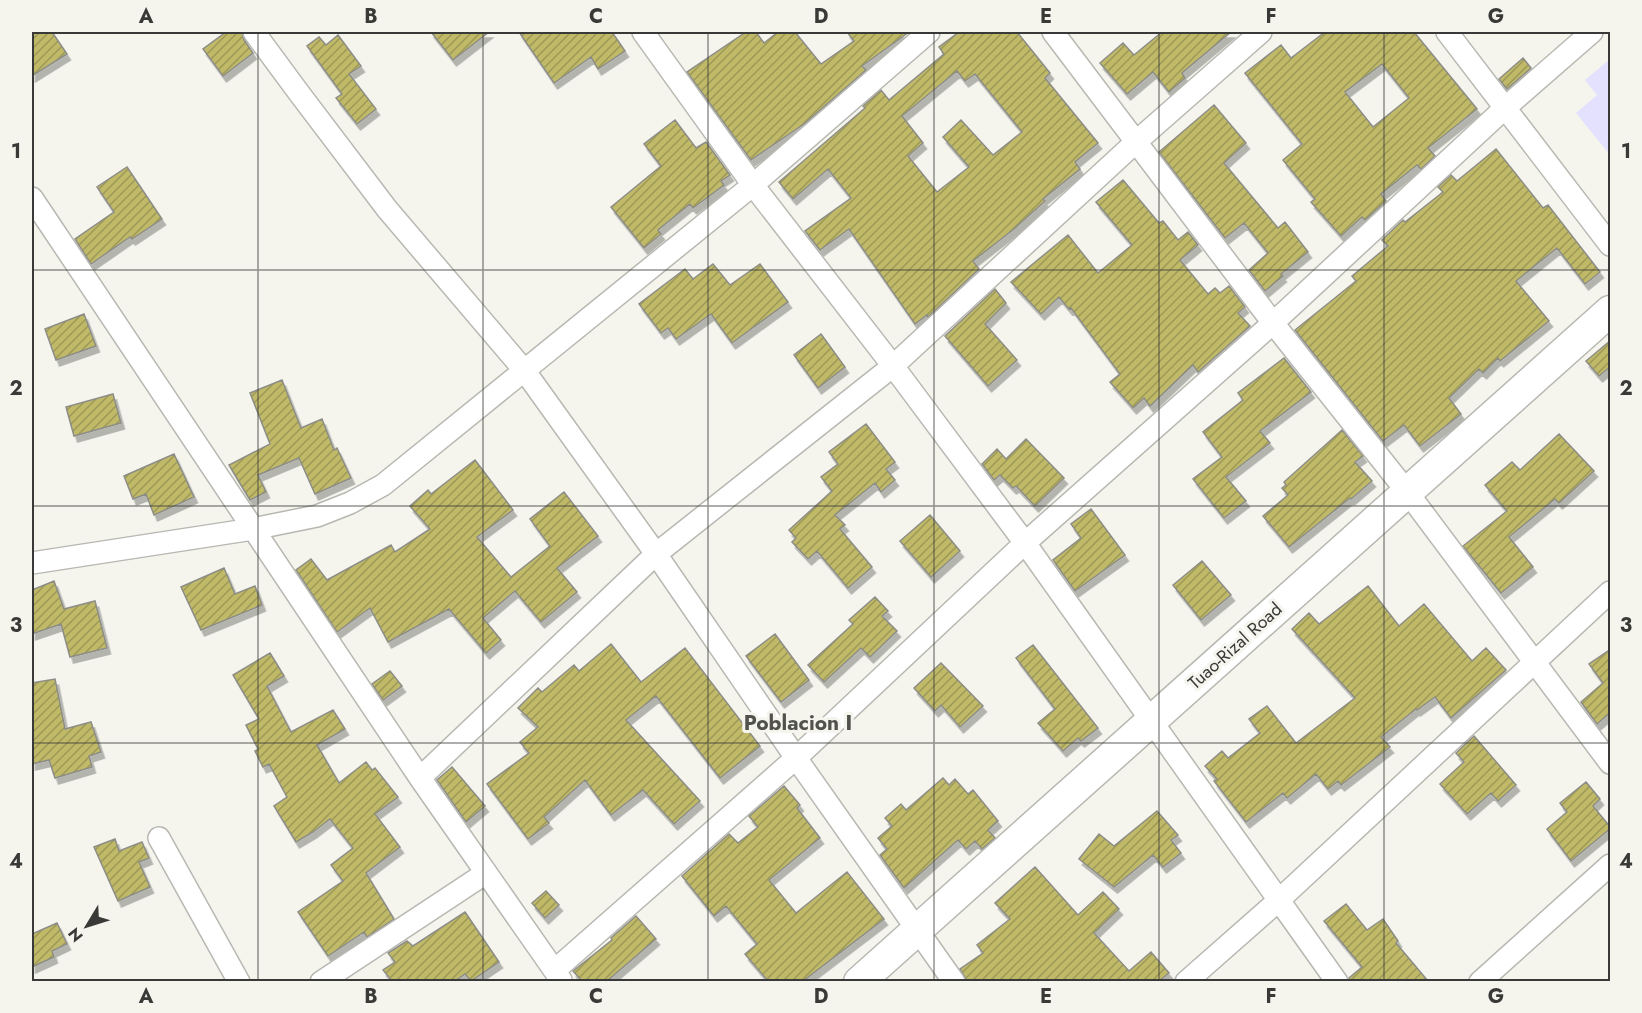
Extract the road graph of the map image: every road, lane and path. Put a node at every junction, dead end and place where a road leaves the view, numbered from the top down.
1 (254, 32) edge
2 (643, 32) edge
3 (929, 32) edge
4 (1053, 32) edge
5 (1261, 32) edge
6 (1447, 32) edge
7 (1592, 32) edge
8 (1506, 107) junction
9 (1137, 141) junction
10 (753, 185) junction
11 (32, 198) edge
12 (1611, 244) edge
13 (1611, 311) edge
14 (1273, 323) junction
15 (893, 366) junction
16 (524, 370) junction
17 (1408, 493) junction
18 (253, 529) junction
19 (1025, 543) junction
20 (656, 554) junction
21 (32, 563) edge
22 (1611, 592) edge
23 (1534, 663) junction
24 (1152, 721) junction
25 (796, 758) junction
26 (1611, 763) edge
27 (420, 778) junction
28 (159, 838) dead end
29 (1611, 865) edge
30 (486, 873) junction
31 (1279, 900) junction
32 (918, 931) junction
33 (558, 976) edge
34 (239, 981) edge
35 (321, 981) edge
36 (859, 981) edge
37 (954, 981) edge
38 (1186, 981) edge
39 (1337, 981) edge
40 (1480, 981) edge

1 - 16 street
2 - 10 street
3 - 10 street
4 - 9 street
5 - 9 street
6 - 8 street
7 - 8 street
8 - 12 street
8 - 14 street
9 - 14 street
9 - 15 street
10 - 15 street
10 - 16 street
11 - 18 street
13 - 17 main road, Tuao-Rizal Road
14 - 17 street
14 - 19 street
15 - 19 street
15 - 20 street
16 - 18 street
16 - 20 street
17 - 23 street
17 - 24 main road, Tuao-Rizal Road
18 - 21 street
18 - 27 street
19 - 24 street
19 - 25 street
20 - 25 street
20 - 27 street
22 - 23 street
23 - 26 street
23 - 31 street
24 - 31 street
24 - 32 main road, Tuao-Rizal Road
25 - 32 street
25 - 33 street
27 - 30 street
28 - 34 street
29 - 40 street
30 - 33 street
30 - 35 street
31 - 38 street
31 - 39 street
32 - 36 main road, Tuao-Rizal Road
32 - 37 street

